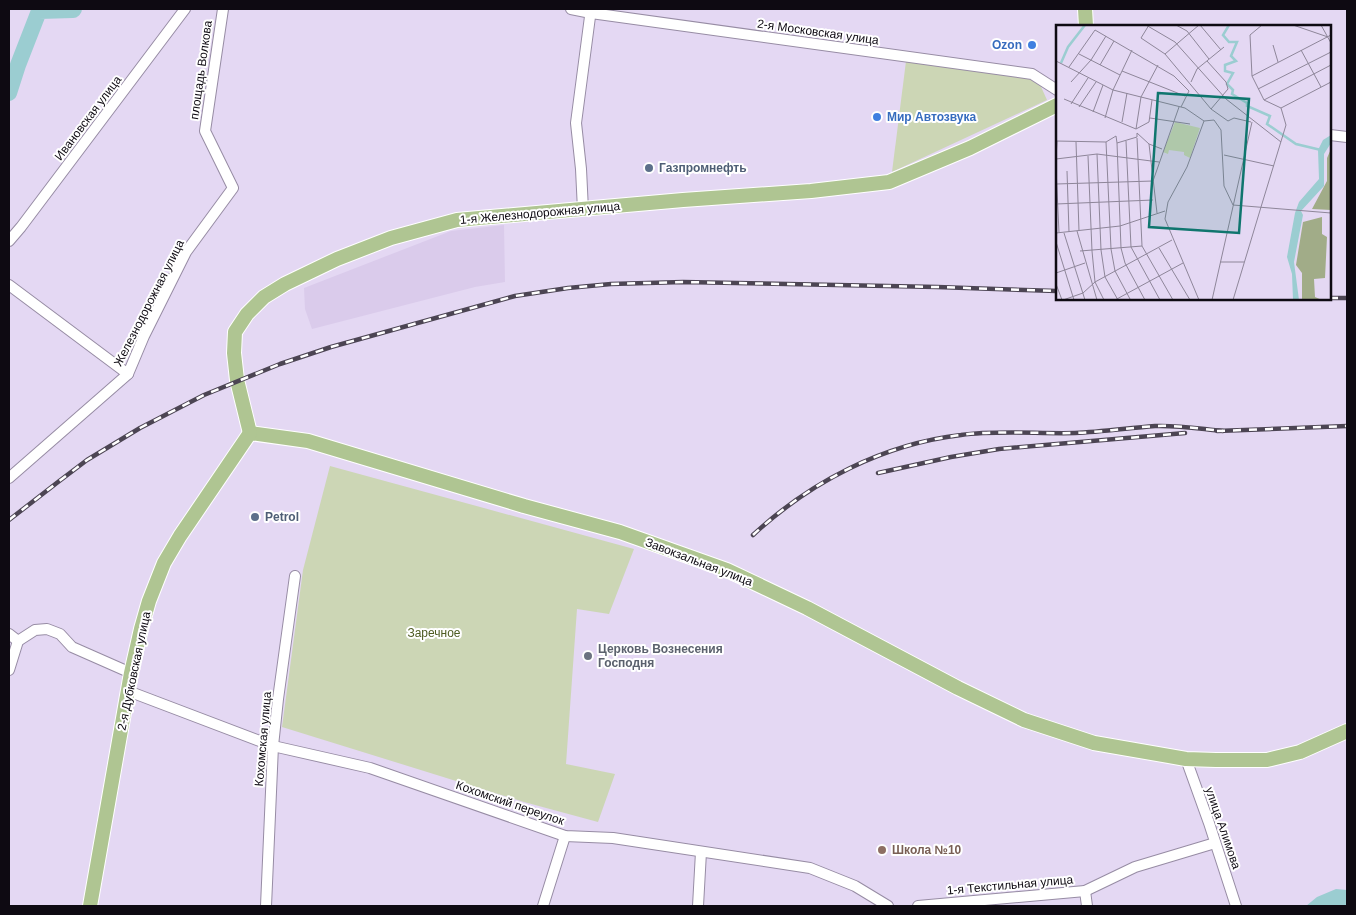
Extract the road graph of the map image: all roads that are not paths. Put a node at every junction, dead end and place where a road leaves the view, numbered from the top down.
1 (185, 9) edge
2 (223, 9) edge
3 (572, 9) edge
4 (1085, 9) edge
5 (591, 11) edge
6 (1086, 25) edge
7 (1056, 89) edge
8 (1056, 105) edge
9 (1331, 135) edge
10 (1347, 138) edge
11 (233, 188) joint
12 (583, 210) junction
13 (9, 241) edge
14 (9, 285) edge
15 (128, 374) junction
16 (250, 433) junction
17 (9, 478) edge
18 (295, 576) dead end
19 (9, 634) edge
20 (18, 641) junction
21 (9, 670) edge
22 (131, 673) junction
23 (128, 691) junction
24 (1347, 731) edge
25 (273, 746) junction
26 (1186, 759) junction
27 (565, 836) junction
28 (1216, 843) junction
29 (701, 852) junction
30 (1085, 891) junction
31 (90, 906) edge
32 (266, 906) edge
33 (543, 906) edge
34 (698, 906) edge
35 (888, 906) edge
36 (918, 906) edge
37 (1086, 906) edge
38 (1236, 906) edge

1 - 13 street, Ивановская улица
2 - 11 street, площадь Волкова
3 - 5 street, 2-я Московская улица
4 - 6 main road
5 - 7 street, 2-я Московская улица
5 - 12 street
8 - 12 main road, 1-я Железнодорожная улица
9 - 10 street
11 - 15 street, Железнодорожная улица
12 - 16 main road, 1-я Железнодорожная улица
14 - 15 street
15 - 17 street, Железнодорожная улица
16 - 22 main road, 2-я Дубковская улица
16 - 26 main road, Завокзальная улица
18 - 25 street, Кохомская улица
19 - 20 street
20 - 21 street
20 - 22 street
22 - 23 main road, 2-я Дубковская улица
23 - 25 street, Кохомский переулок
23 - 31 main road, 2-я Дубковская улица
24 - 26 main road, Завокзальная улица
25 - 27 street, Кохомский переулок
25 - 32 street, Кохомская улица
26 - 28 street, улица Алимова
27 - 29 street, Кохомский переулок
27 - 33 street
28 - 30 street, 1-я Текстильная улица
28 - 38 street, улица Алимова
29 - 34 street
29 - 35 street, Кохомский переулок
30 - 36 street, 1-я Текстильная улица
30 - 37 street

